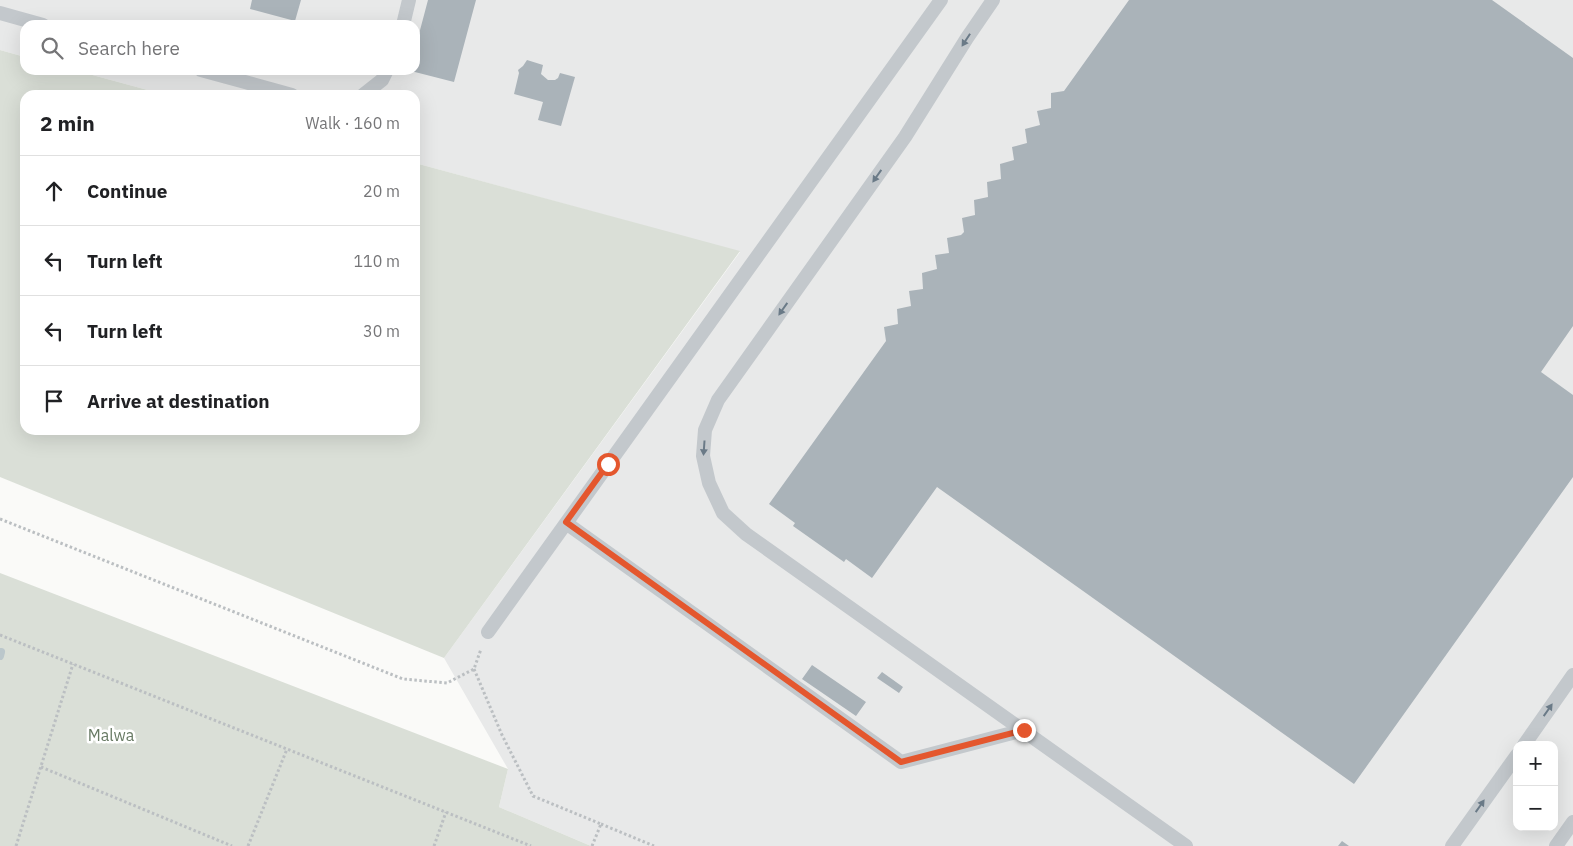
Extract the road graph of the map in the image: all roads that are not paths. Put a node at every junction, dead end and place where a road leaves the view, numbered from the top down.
1 (409, 0) edge
2 (941, 0) edge
3 (993, 0) edge
4 (0, 13) edge
5 (25, 20) edge
6 (404, 20) edge
7 (219, 75) edge
8 (384, 75) edge
9 (274, 90) edge
10 (369, 90) edge
11 (566, 522) junction
12 (488, 632) dead end
13 (1573, 675) edge
14 (1024, 730) junction
15 (1527, 741) edge
16 (1513, 760) edge
17 (1573, 822) edge
18 (1186, 846) edge
19 (1452, 846) edge
20 (1556, 846) edge

1 - 6 lane
2 - 11 lane
3 -> 14 lane
4 - 5 lane
7 - 9 lane
8 - 10 lane
11 - 12 lane
11 - 14 lane
15 -> 13 lane
14 - 18 lane
19 -> 16 lane
17 - 20 lane

